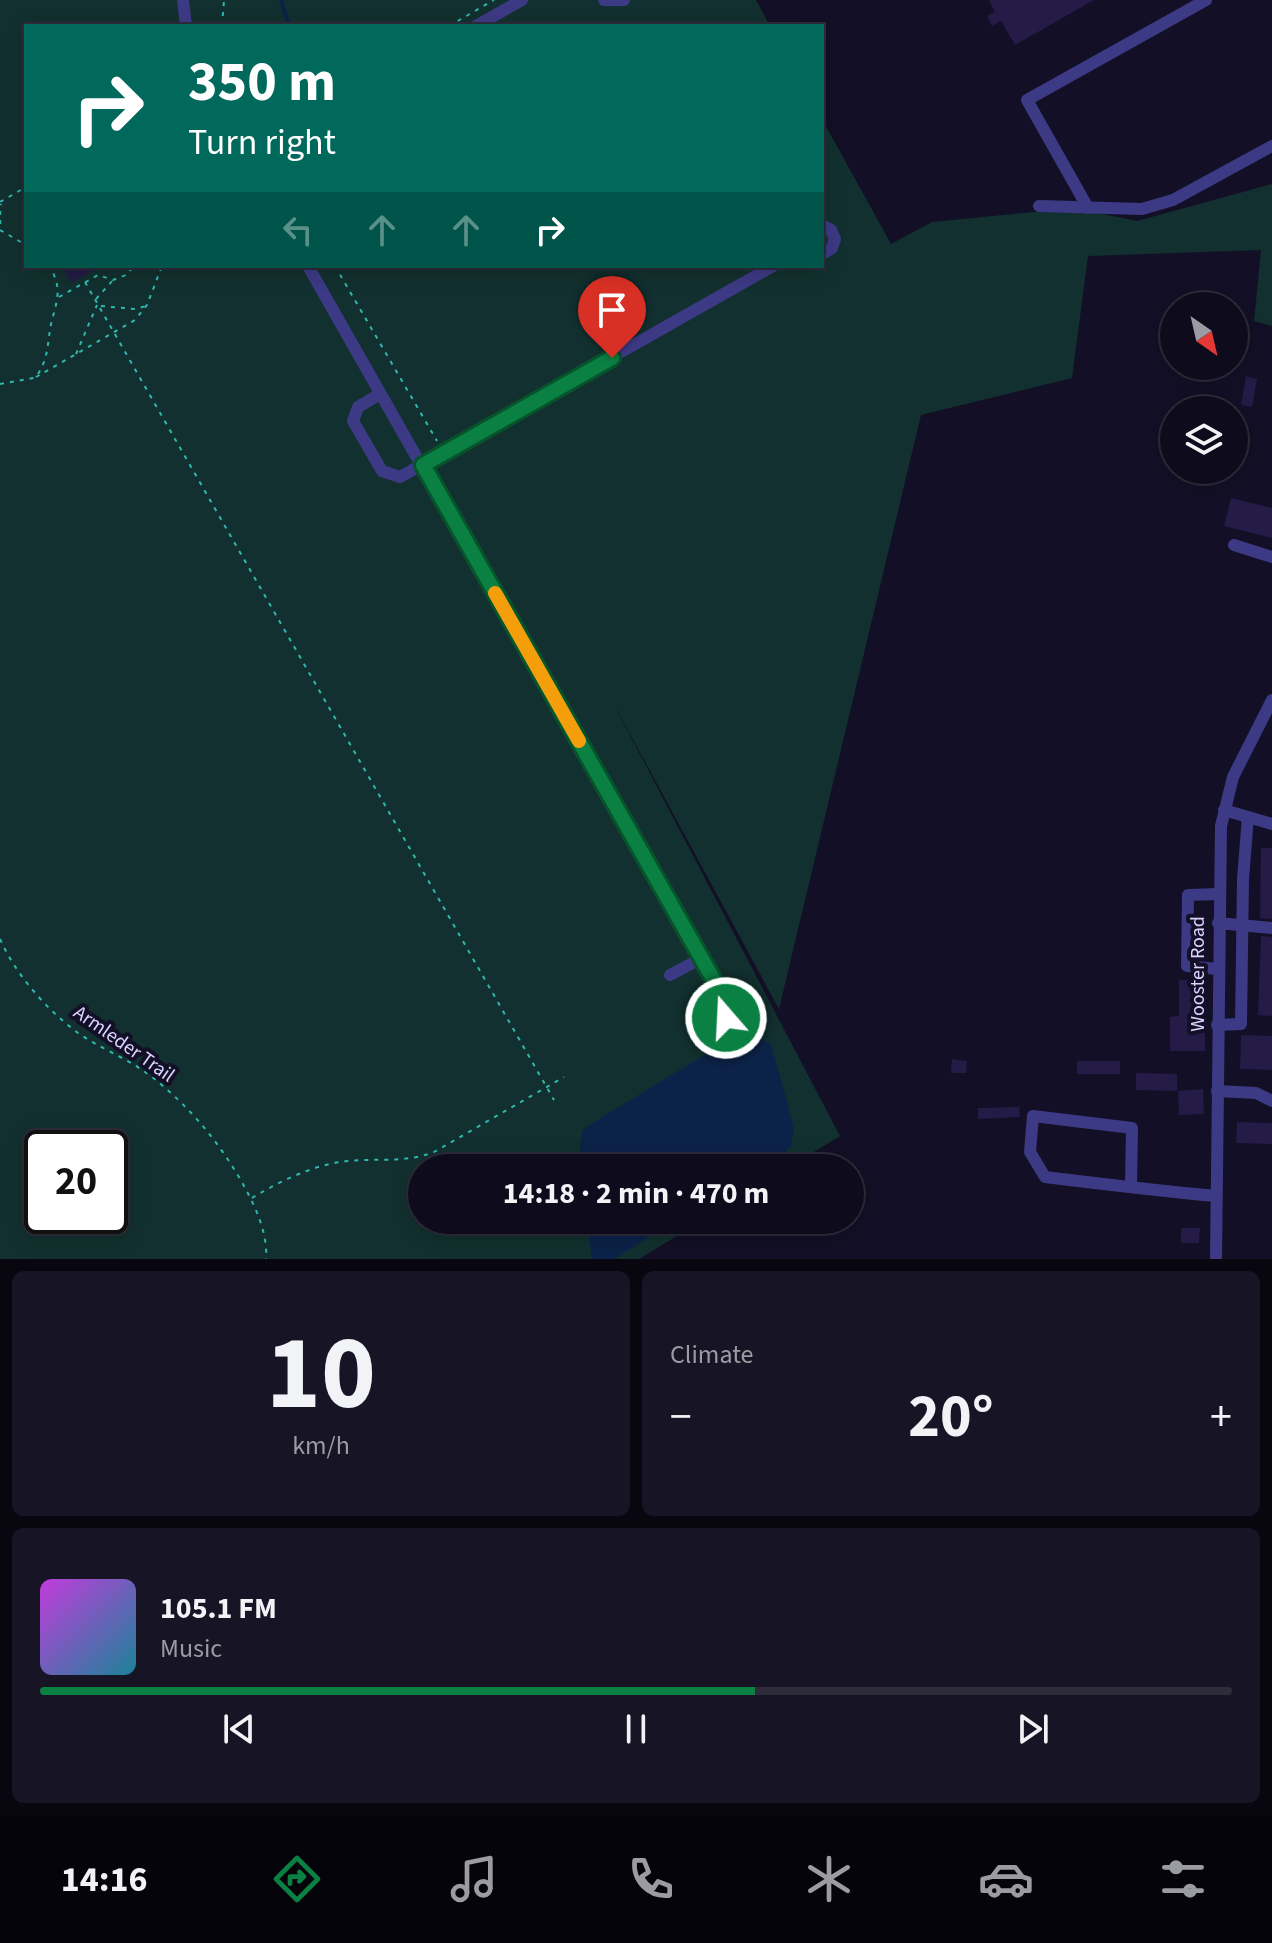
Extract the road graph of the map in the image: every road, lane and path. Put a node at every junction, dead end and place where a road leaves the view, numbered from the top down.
1 (183, 0) edge
2 (224, 0) edge
3 (494, 0) edge
4 (522, 0) edge
5 (604, 0) edge
6 (624, 0) edge
7 (1206, 0) edge
8 (186, 24) edge
9 (222, 24) edge
10 (452, 24) edge
11 (480, 24) edge
12 (1272, 146) edge
13 (24, 188) edge
14 (1, 202) edge
15 (1039, 206) dead end
16 (1088, 208) junction
17 (0, 215) edge
18 (0, 220) edge
19 (824, 226) edge
20 (0, 230) edge
21 (24, 244) edge
22 (824, 253) edge
23 (55, 268) edge
24 (132, 268) edge
25 (161, 268) edge
26 (309, 268) edge
27 (336, 268) edge
28 (769, 268) edge
29 (51, 270) joint
30 (113, 280) junction
31 (85, 282) junction
32 (58, 298) junction
33 (98, 303) junction
34 (147, 305) junction
35 (114, 332) junction
36 (76, 355) junction
37 (36, 377) junction
38 (0, 384) edge
39 (380, 394) junction
40 (440, 447) dead end
41 (423, 465) junction
42 (1234, 545) dead end
43 (1272, 557) edge
44 (1272, 700) edge
45 (1224, 810) junction
46 (1248, 817) junction
47 (1272, 824) edge
48 (1219, 854) junction
49 (1244, 856) junction
50 (1219, 878) junction
51 (1243, 879) junction
52 (1219, 894) junction
53 (1218, 923) junction
54 (1244, 927) junction
55 (1272, 928) edge
56 (0, 939) edge
57 (700, 959) junction
58 (1218, 969) junction
59 (670, 975) dead end
60 (1217, 1025) junction
61 (704, 1034) dead end
62 (564, 1077) dead end
63 (547, 1087) junction
64 (1217, 1091) junction
65 (554, 1100) dead end
66 (1272, 1101) edge
67 (1131, 1187) junction
68 (1216, 1196) junction
69 (251, 1199) junction
70 (266, 1259) edge
71 (1216, 1259) edge

1 - 8 street
2 - 9 path
3 - 10 path
4 - 11 street
5 - 6 street
7 - 16 street
12 - 16 street
13 - 14 path
14 - 17 path
15 - 16 street
18 - 20 path
19 - 22 street
20 - 21 path
23 - 29 path
24 - 30 path
25 - 34 path
26 - 39 street
27 - 40 path
28 - 41 street
29 - 32 path
30 - 31 path
30 - 33 path
31 - 32 path
31 - 33 path
32 - 37 path
33 - 34 path
33 - 35 path
33 - 36 path
34 - 35 path
35 - 36 path
35 - 63 path
36 - 37 path
37 - 38 path
39 - 41 street
39 - 41 street
41 - 57 street
42 - 43 street
44 - 45 street, Wooster Road
45 - 46 street
45 - 48 street, Wooster Road
46 - 47 street
46 - 49 street
48 - 49 street
48 - 50 street, Wooster Road
49 - 51 street
50 - 51 street
50 - 52 street, Wooster Road
51 - 54 street
52 - 53 street, Wooster Road
52 - 58 street
53 - 54 street
53 - 58 street, Wooster Road
54 - 55 street
54 - 60 street
56 - 69 path, Armleder Trail
57 - 59 street
57 - 61 street
58 - 60 street, Wooster Road
60 - 64 street, Wooster Road
62 - 63 path
63 - 65 path
63 - 69 path
64 - 66 street
64 - 68 street, Wooster Road
67 - 67 street
67 - 68 street
68 - 71 street, Wooster Road
69 - 70 path, Armleder Trail

